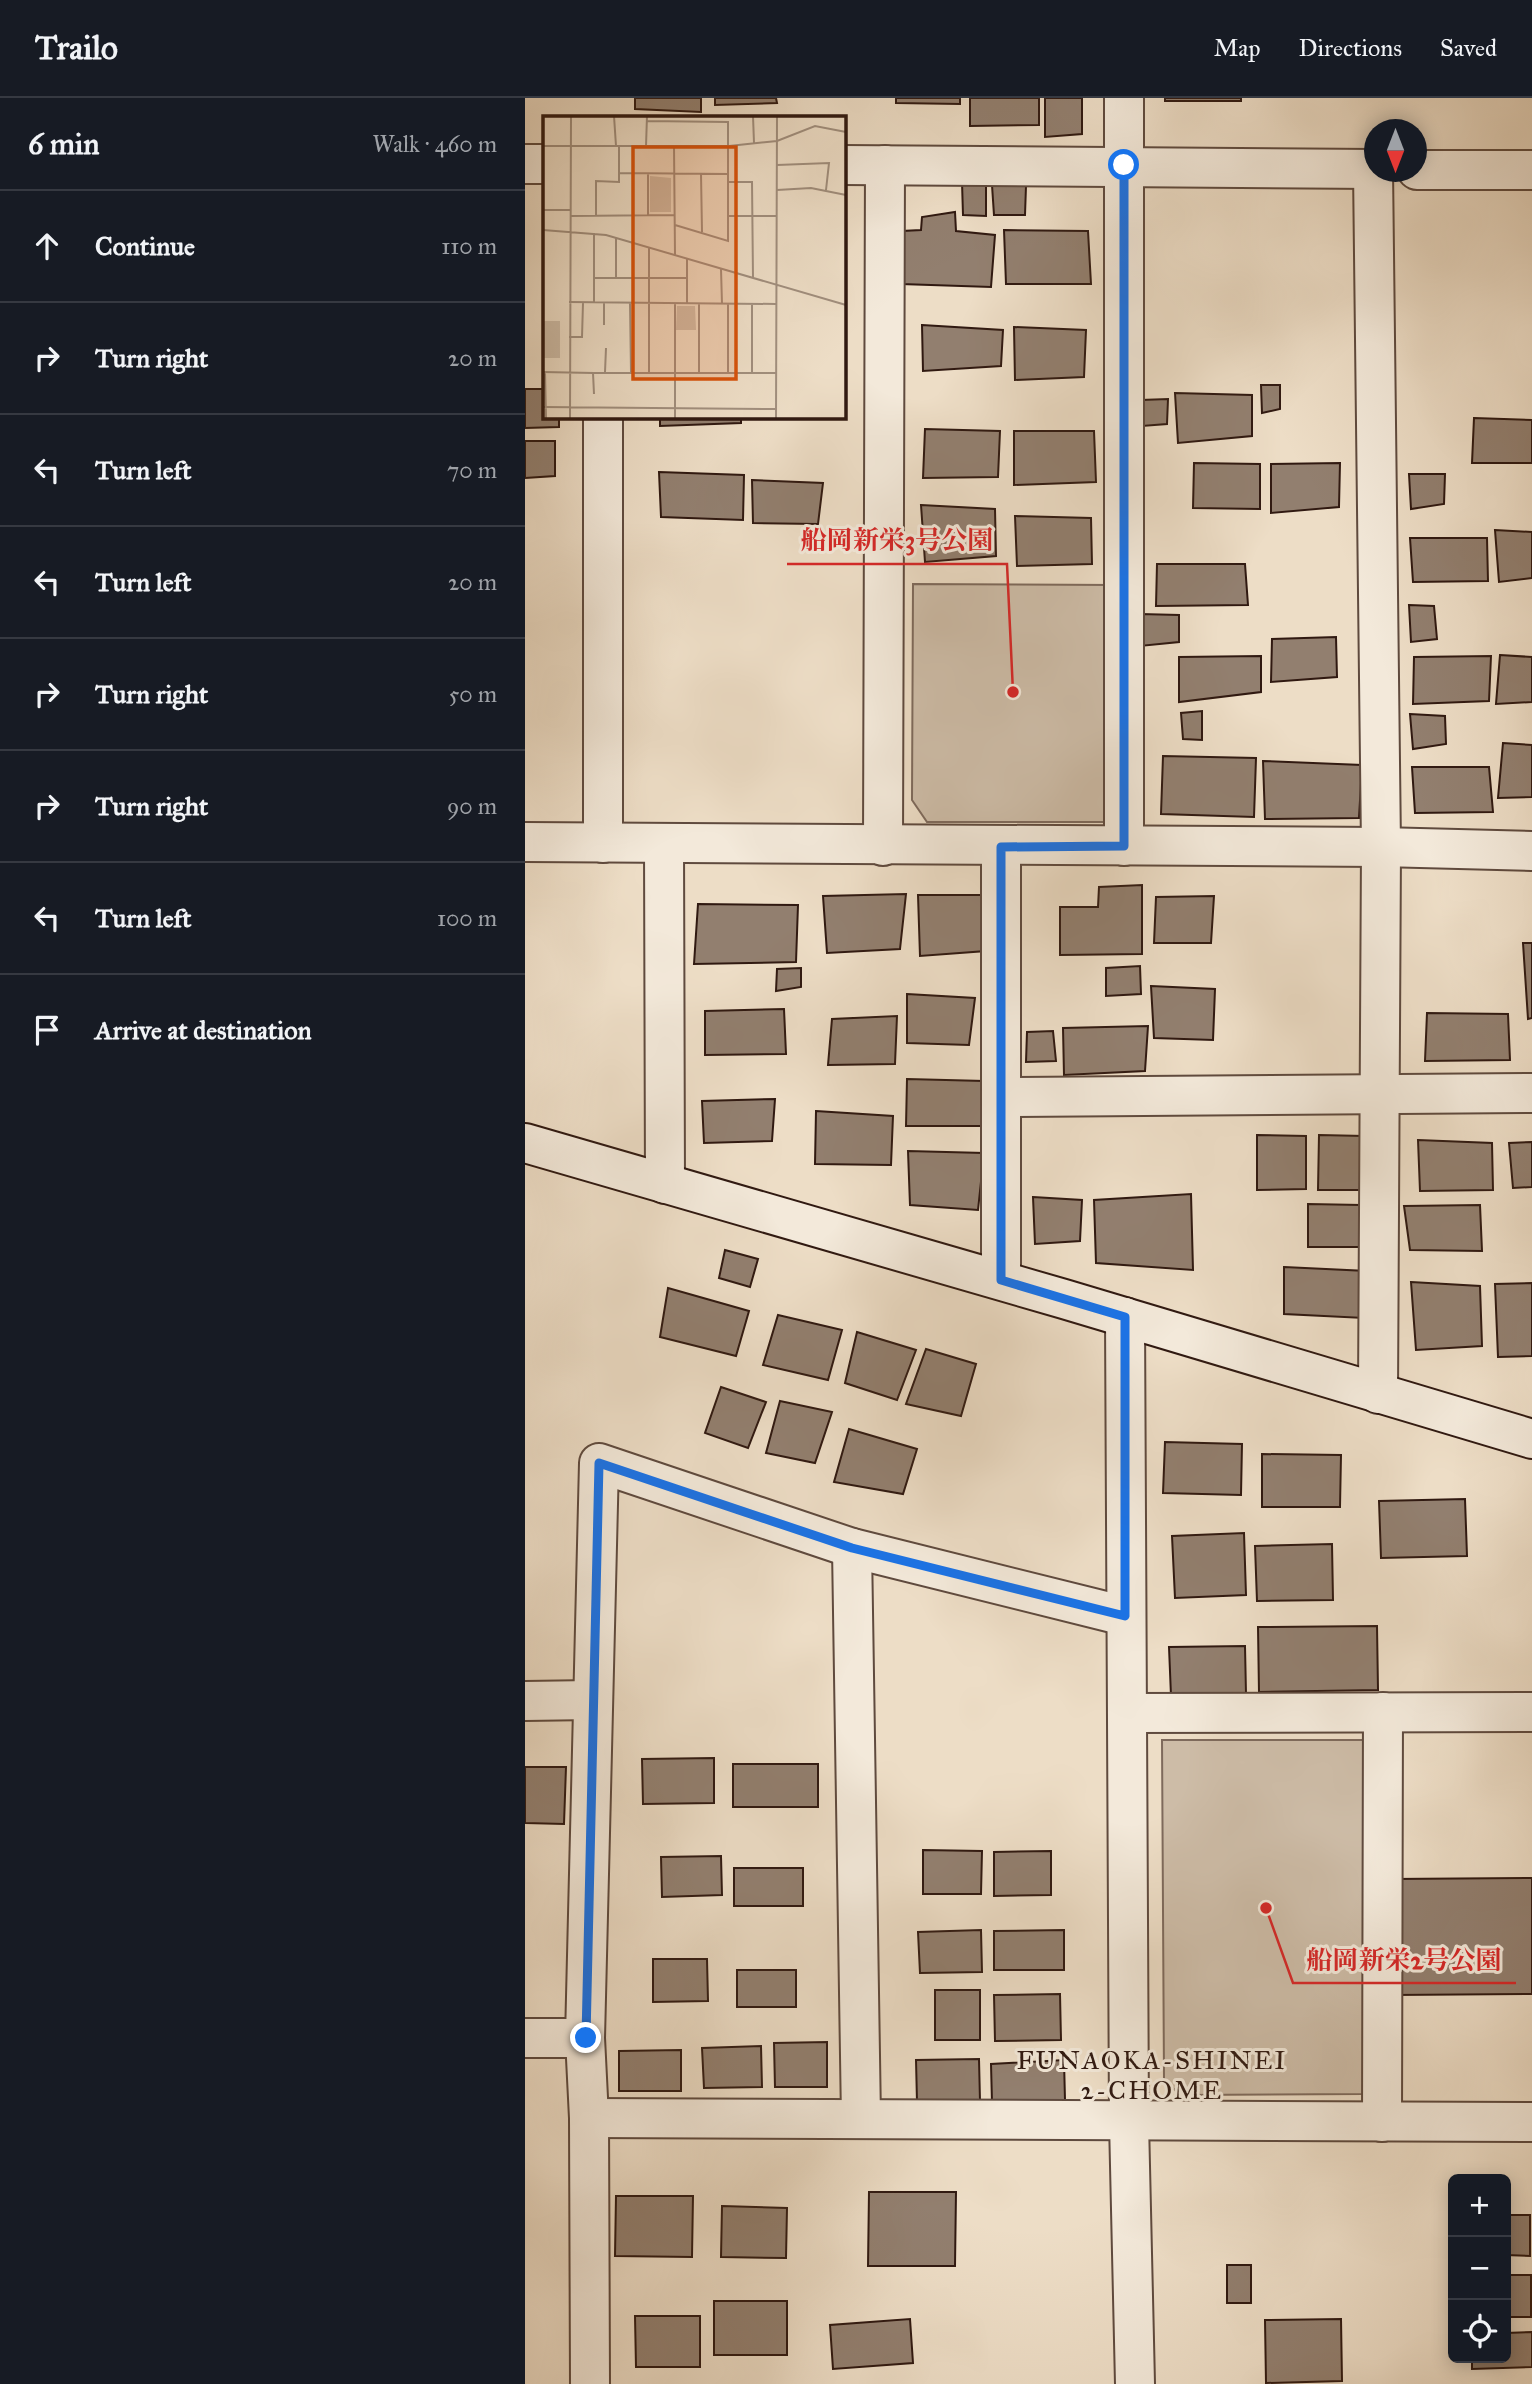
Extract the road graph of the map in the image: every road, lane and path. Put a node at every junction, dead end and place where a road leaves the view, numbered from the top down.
1 (1124, 98) edge
2 (525, 164) edge
3 (543, 164) edge
4 (845, 164) edge
5 (885, 165) junction
6 (1124, 165) junction
7 (1364, 169) edge
8 (1427, 170) edge
9 (1532, 170) edge
10 (1373, 182) edge
11 (603, 418) edge
12 (525, 842) edge
13 (603, 843) junction
14 (664, 843) junction
15 (883, 846) junction
16 (1124, 846) junction
17 (1001, 847) junction
18 (1381, 847) junction
19 (1532, 851) edge
20 (1532, 1093) edge
21 (1001, 1097) junction
22 (1381, 1097) junction
23 (525, 1143) edge
24 (665, 1184) junction
25 (1001, 1280) junction
26 (1125, 1317) junction
27 (1378, 1394) junction
28 (1532, 1439) edge
29 (852, 1548) junction
30 (1125, 1616) junction
31 (592, 1700) junction
32 (525, 1701) edge
33 (1383, 1712) junction
34 (1532, 1712) edge
35 (1128, 1713) junction
36 (525, 2038) edge
37 (586, 2038) junction
38 (589, 2118) junction
39 (861, 2119) junction
40 (1129, 2122) junction
41 (1383, 2122) junction
42 (1532, 2122) edge
43 (590, 2384) edge
44 (1135, 2384) edge

1 - 6 street
2 - 3 street
4 - 5 street
5 - 6 street
5 - 15 street
6 - 7 street
6 - 16 street
8 - 9 street
10 - 18 street
11 - 13 street
12 - 13 street
13 - 14 street
14 - 15 street
14 - 24 street
15 - 17 street
16 - 17 street
16 - 18 street
17 - 21 street
18 - 19 street
18 - 22 street
20 - 22 street
21 - 22 street
21 - 25 street
22 - 27 street
23 - 24 street
24 - 25 street
25 - 26 street
26 - 27 street
26 - 30 street
27 - 28 street
29 - 30 street
29 - 31 street
29 - 39 street
30 - 35 street
31 - 32 street
31 - 37 street
33 - 34 street
33 - 35 street
33 - 41 street
35 - 40 street
36 - 37 street
37 - 38 street
38 - 39 street
38 - 43 street
39 - 40 street
40 - 41 street
40 - 44 street
41 - 42 street

